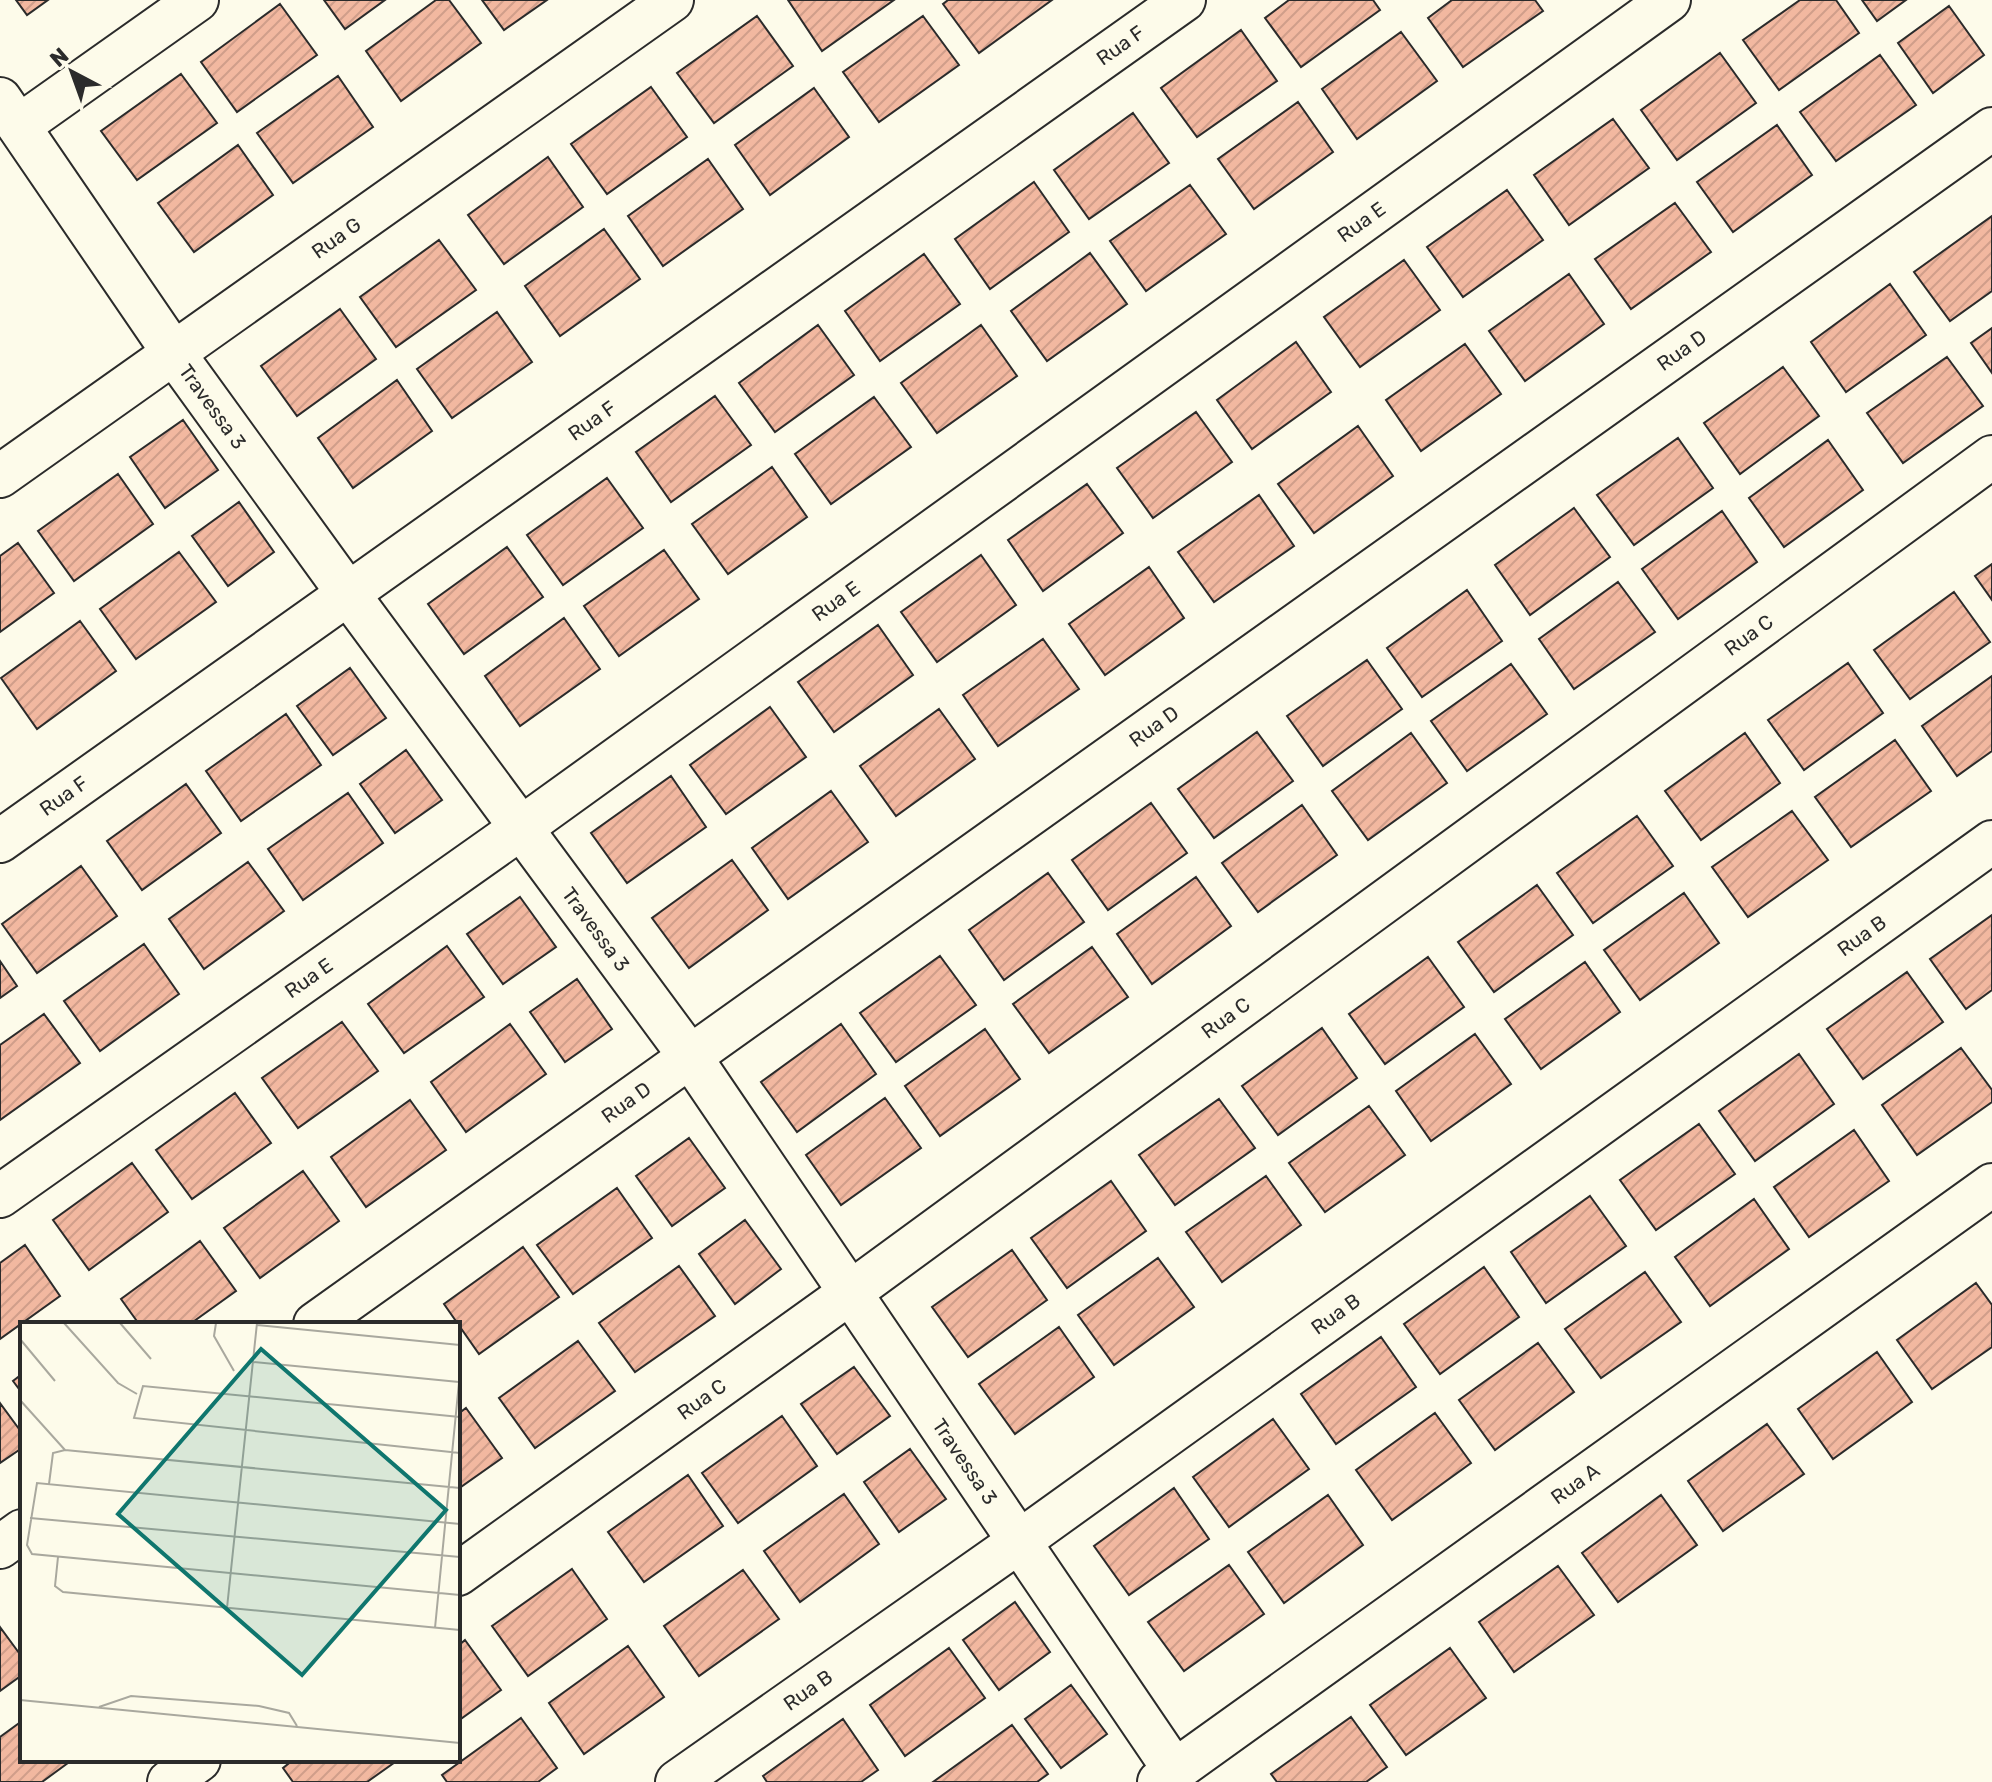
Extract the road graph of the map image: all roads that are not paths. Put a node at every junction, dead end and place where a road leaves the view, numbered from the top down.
1 (197, 0) edge
2 (672, 0) edge
3 (1184, 0) edge
4 (1669, 0) edge
5 (10, 112) edge
6 (1992, 129) edge
7 (173, 352) junction
8 (1992, 457) edge
9 (0, 476) edge
10 (349, 595) junction
11 (521, 828) junction
12 (0, 841) edge
13 (1992, 842) edge
14 (691, 1058) junction
15 (1992, 1185) edge
16 (0, 1196) edge
17 (851, 1292) junction
18 (318, 1322) edge
19 (20, 1532) edge
20 (1020, 1541) junction
21 (0, 1547) edge
22 (460, 1573) edge
23 (196, 1762) edge
24 (1167, 1776) edge
25 (169, 1782) edge
26 (677, 1782) edge

1 - 5 street
2 - 7 street, Rua G
3 - 10 street, Rua F
4 - 11 street, Rua E
5 - 7 street, Travessa 3
6 - 14 street, Rua D
7 - 9 street, Rua G
7 - 10 street, Travessa 3
8 - 17 street, Rua C
10 - 11 street, Travessa 3
10 - 12 street, Rua F
11 - 14 street, Travessa 3
11 - 16 street, Rua E
13 - 20 street, Rua B
14 - 17 street, Travessa 3
14 - 18 street, Rua D
15 - 24 street, Rua A
17 - 20 street, Travessa 3
17 - 22 street, Rua C
19 - 21 street
20 - 24 street, Travessa 3
20 - 26 street, Rua B
23 - 25 street

